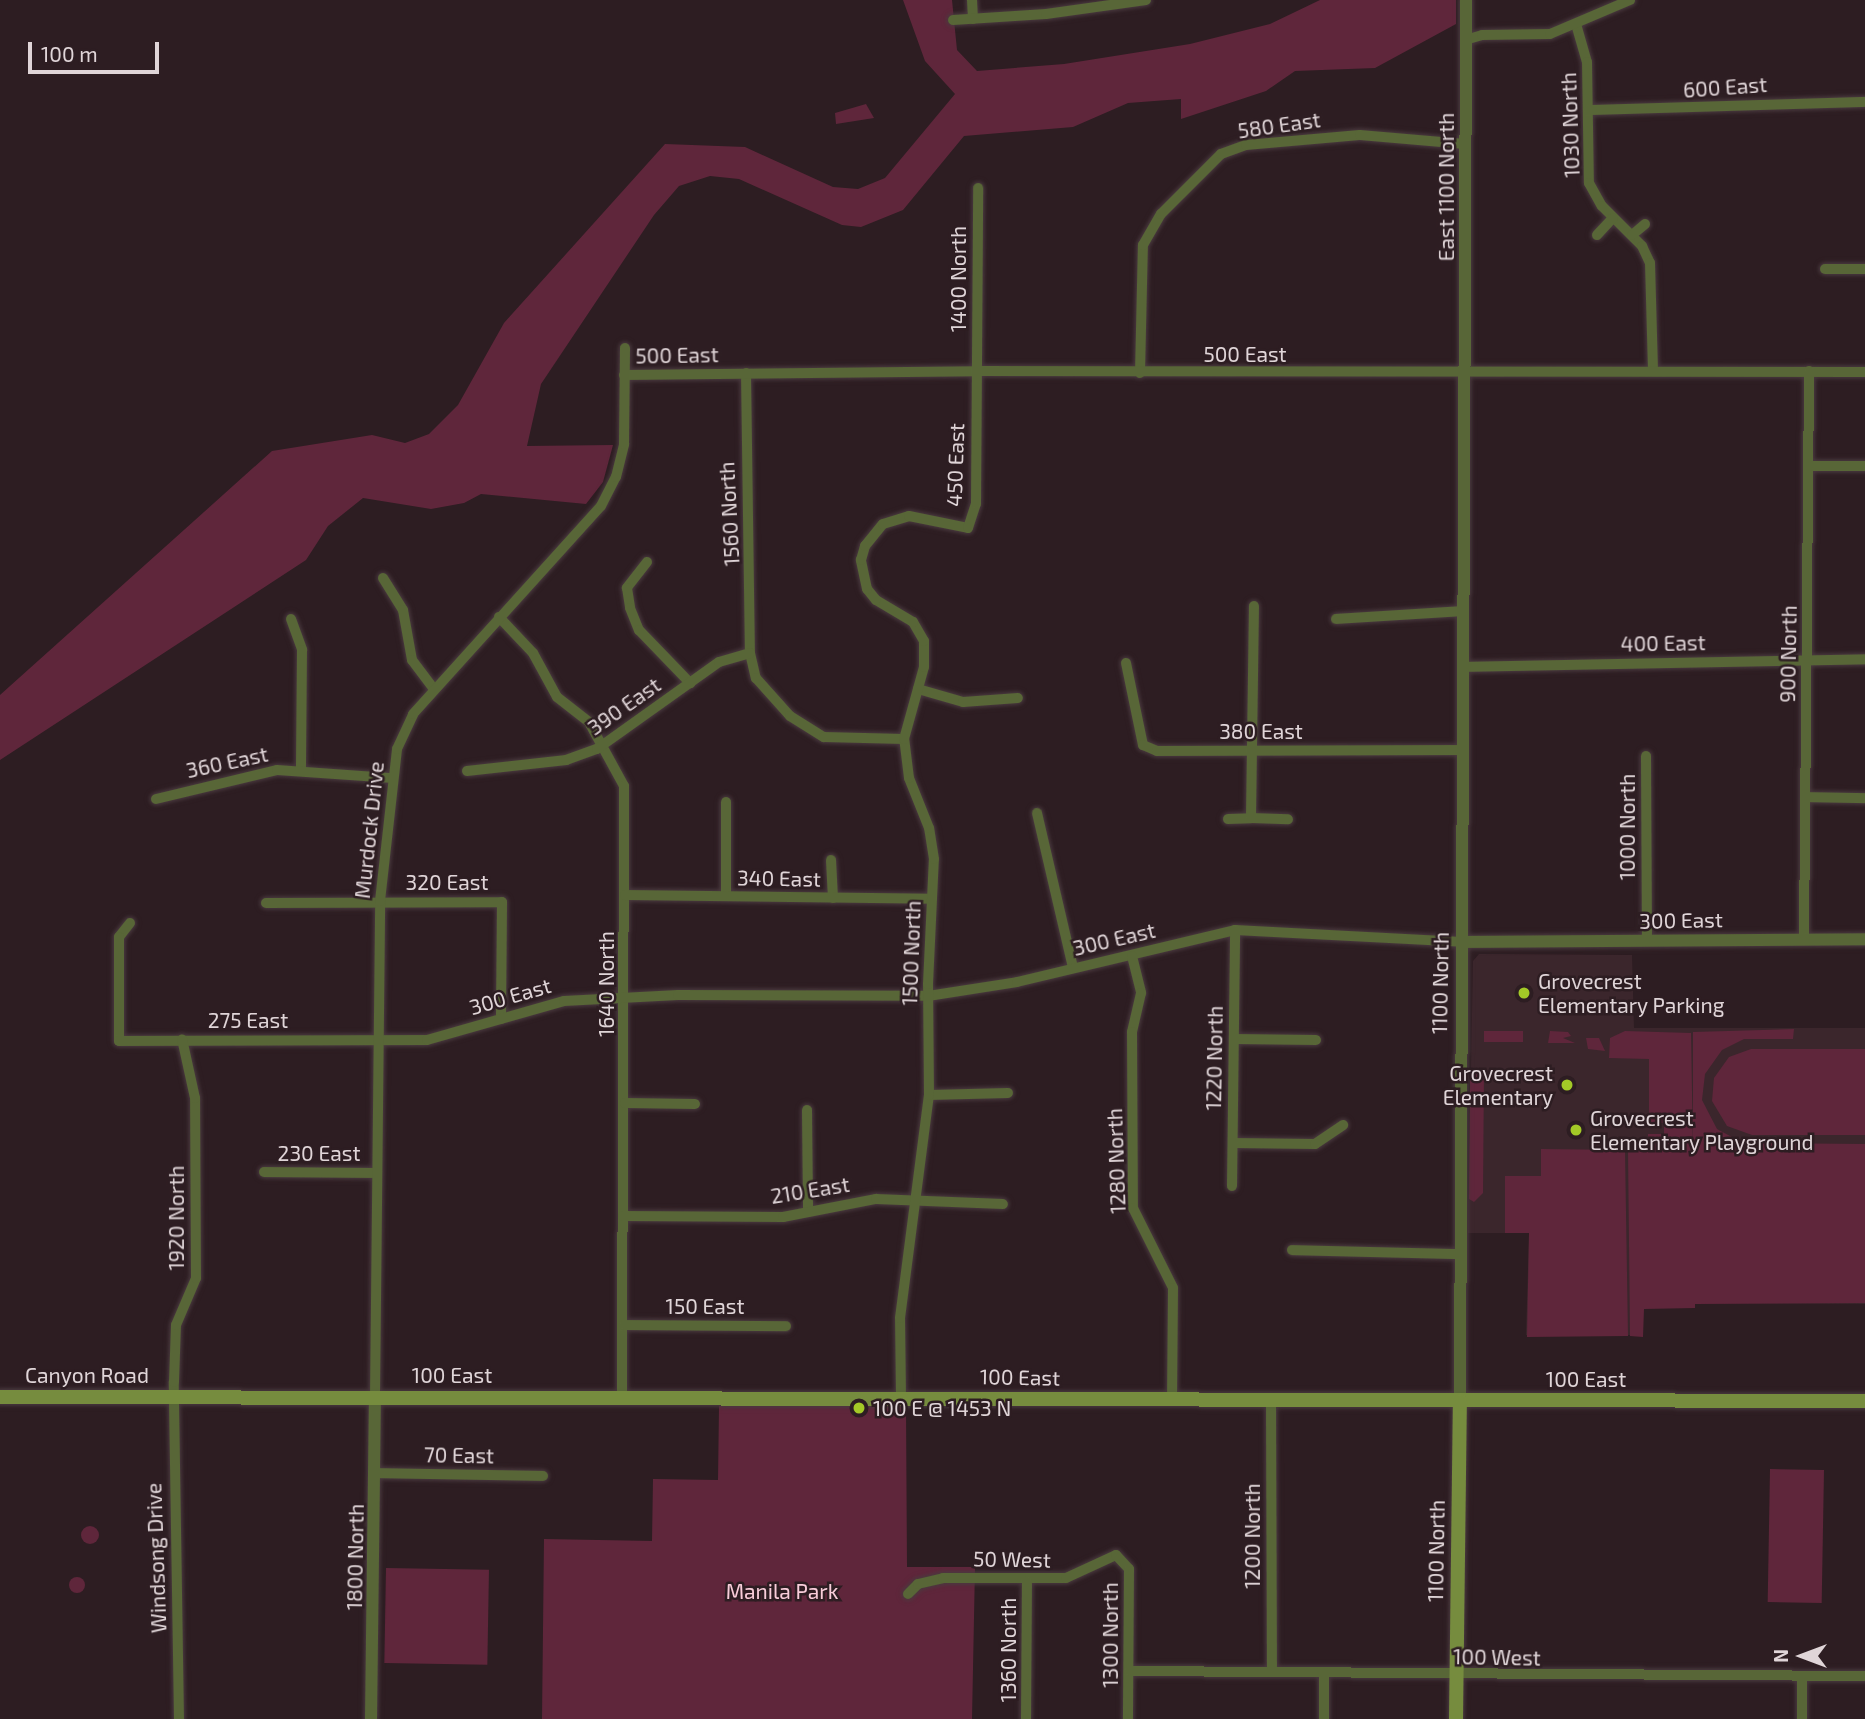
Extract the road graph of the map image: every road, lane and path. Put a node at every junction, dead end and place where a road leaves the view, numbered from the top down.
1 (972, 0) edge
2 (1146, 0) edge
3 (1466, 0) edge
4 (1630, 0) edge
5 (1120, 3) edge
6 (973, 19) junction
7 (953, 20) dead end
8 (1576, 24) junction
9 (1465, 40) junction
10 (1865, 102) edge
11 (1588, 110) junction
12 (1465, 144) junction
13 (978, 188) dead end
14 (1614, 218) junction
15 (1645, 224) dead end
16 (1597, 235) dead end
17 (1632, 235) junction
18 (1825, 269) dead end
19 (1865, 269) edge
20 (625, 348) dead end
21 (1653, 370) junction
22 (976, 371) junction
23 (1809, 371) junction
24 (1865, 372) edge
25 (746, 373) junction
26 (1140, 373) junction
27 (1466, 374) junction
28 (624, 375) junction
29 (1808, 466) junction
30 (1865, 466) edge
31 (865, 545) joint
32 (647, 562) dead end
33 (383, 578) dead end
34 (1254, 606) dead end
35 (1463, 611) junction
36 (499, 617) junction
37 (292, 619) dead end
38 (1336, 619) dead end
39 (751, 653) junction
40 (1808, 659) junction
41 (1865, 659) edge
42 (1126, 663) dead end
43 (1463, 667) junction
44 (690, 682) junction
45 (434, 689) junction
46 (918, 689) junction
47 (1018, 698) dead end
48 (904, 739) junction
49 (604, 746) junction
50 (1252, 750) junction
51 (1464, 750) junction
52 (1646, 756) dead end
53 (301, 769) junction
54 (467, 771) dead end
55 (390, 778) junction
56 (1805, 797) junction
57 (1865, 798) edge
58 (156, 799) dead end
59 (726, 802) dead end
60 (1037, 813) dead end
61 (1251, 818) junction
62 (1288, 819) dead end
63 (1228, 820) dead end
64 (831, 860) dead end
65 (625, 895) junction
66 (726, 896) junction
67 (832, 898) junction
68 (932, 899) junction
69 (380, 901) junction
70 (266, 903) dead end
71 (131, 923) dead end
72 (1235, 930) junction
73 (1804, 938) junction
74 (1865, 939) edge
75 (1647, 940) junction
76 (1462, 942) junction
77 (1132, 956) junction
78 (1073, 968) junction
79 (928, 996) junction
80 (625, 1000) junction
81 (501, 1019) junction
82 (182, 1039) junction
83 (377, 1039) junction
84 (1234, 1039) junction
85 (1316, 1040) dead end
86 (1008, 1094) dead end
87 (929, 1095) junction
88 (625, 1104) junction
89 (695, 1104) dead end
90 (807, 1110) dead end
91 (1343, 1125) dead end
92 (1233, 1143) junction
93 (264, 1172) dead end
94 (374, 1173) junction
95 (1232, 1186) dead end
96 (918, 1204) junction
97 (1003, 1204) dead end
98 (808, 1212) junction
99 (622, 1216) junction
100 (1292, 1250) dead end
101 (1459, 1254) junction
102 (624, 1325) junction
103 (786, 1326) dead end
104 (174, 1396) junction
105 (375, 1396) junction
106 (622, 1396) junction
107 (0, 1397) edge
108 (901, 1397) junction
109 (1172, 1399) junction
110 (1271, 1399) junction
111 (1460, 1401) junction
112 (1865, 1401) edge
113 (375, 1473) junction
114 (543, 1476) dead end
115 (1116, 1555) joint
116 (1027, 1581) junction
117 (908, 1594) dead end
118 (1129, 1671) junction
119 (1272, 1672) junction
120 (1324, 1672) junction
121 (1456, 1676) junction
122 (1802, 1676) junction
123 (1865, 1676) edge
124 (179, 1719) edge
125 (371, 1719) edge
126 (1026, 1719) edge
127 (1128, 1719) edge
128 (1324, 1719) edge
129 (1456, 1719) edge
130 (1802, 1719) edge

1 - 6 street
2 - 5 street
3 - 9 street, East 1100 North
4 - 8 street
5 - 6 street
6 - 7 street
8 - 9 street
8 - 11 street, 1030 North
9 - 12 street, East 1100 North
10 - 11 street, 600 East
11 - 14 street, 1030 North
12 - 26 street, 580 East
12 - 27 street, East 1100 North
13 - 22 street, 1400 North
14 - 16 street
14 - 17 street, 1030 North
15 - 17 street
17 - 21 street, 1030 North
18 - 19 street
20 - 28 street, Murdock Drive
21 - 23 street, 500 East
21 - 27 street, 500 East
22 - 25 street, 500 East
22 - 26 street, 500 East
22 - 31 street, 450 East
23 - 24 street, 500 East
23 - 29 street, 900 North
25 - 28 street, 500 East
25 - 39 street, 1560 North
26 - 27 street, 500 East
27 - 35 street, 1100 North
28 - 36 street, Murdock Drive
29 - 30 street
29 - 40 street, 900 North
31 - 46 street, 1500 North
32 - 44 street
33 - 45 street
34 - 50 street
35 - 38 street
35 - 43 street, 1100 North
36 - 45 street, Murdock Drive
36 - 49 street, 1640 North
37 - 53 street
39 - 44 street, 390 East
39 - 48 street, 1560 North
40 - 41 street, 400 East
40 - 43 street, 400 East
40 - 56 street, 900 North
42 - 50 street, 380 East
43 - 51 street, 1100 North
44 - 49 street, 390 East
45 - 55 street, Murdock Drive
46 - 47 street
46 - 48 street, 1500 North
48 - 68 street, 1500 North
49 - 54 street, 390 East
49 - 65 street, 1640 North
50 - 51 street, 380 East
50 - 61 street
51 - 76 street, 1100 North
52 - 75 street, 1000 North
53 - 55 street, 360 East
53 - 58 street, 360 East
55 - 69 street, Murdock Drive
56 - 57 street
56 - 73 street, 900 North
59 - 66 street
60 - 78 street
61 - 62 street
61 - 63 street
64 - 67 street
65 - 66 street, 340 East
65 - 80 street, 1640 North
66 - 67 street, 340 East
67 - 68 street, 340 East
68 - 79 street, 1500 North
69 - 70 street, 320 East
69 - 81 street, 320 East
69 - 83 street, Murdock Drive
71 - 82 street, 275 East
72 - 76 street, 300 East
72 - 77 street, 300 East
72 - 84 street, 1220 North
73 - 74 street, 300 East
73 - 75 street, 300 East
75 - 76 street, 300 East
76 - 101 street, 1100 North
77 - 78 street, 300 East
77 - 109 street, 1280 North
78 - 79 street, 300 East
79 - 80 street, 300 East
79 - 87 street, 1500 North
80 - 81 street, 300 East
80 - 88 street, 1640 North
81 - 83 street, 300 East
82 - 83 street, 275 East
82 - 104 street, 1920 North
83 - 94 street, Murdock Drive
84 - 85 street
84 - 92 street, 1220 North
86 - 87 street
87 - 96 street, 1500 North
88 - 89 street
88 - 99 street, 1640 North
90 - 98 street
91 - 92 street
92 - 95 street, 1220 North
93 - 94 street, 230 East
94 - 105 street, Murdock Drive
96 - 97 street, 210 East
96 - 98 street, 210 East
96 - 108 street, 1500 North
98 - 99 street, 210 East
99 - 102 street, 1640 North
100 - 101 street
101 - 111 street, 1100 North
102 - 103 street, 150 East
102 - 106 street, 1640 North
104 - 105 main road, 100 East
104 - 107 main road, Canyon Road
104 - 124 street, Windsong Drive
105 - 106 main road, 100 East
105 - 113 street, 1800 North
106 - 108 main road, 100 East
108 - 109 main road, 100 East
109 - 110 main road, 100 East
110 - 111 main road, 100 East
110 - 119 street, 1200 North
111 - 112 main road, 100 East
111 - 121 main road, 1100 North
113 - 114 street, 70 East
113 - 125 street, 1800 North
115 - 116 street, 50 West
115 - 118 street, 1300 North
116 - 117 street, 50 West
116 - 126 street, 1360 North
118 - 119 street, 100 West
118 - 127 street, 1300 North
119 - 120 street, 100 West
120 - 121 street, 100 West
120 - 128 street
121 - 122 street, 100 West
121 - 129 main road, 1100 North
122 - 123 street, 100 West
122 - 130 street

